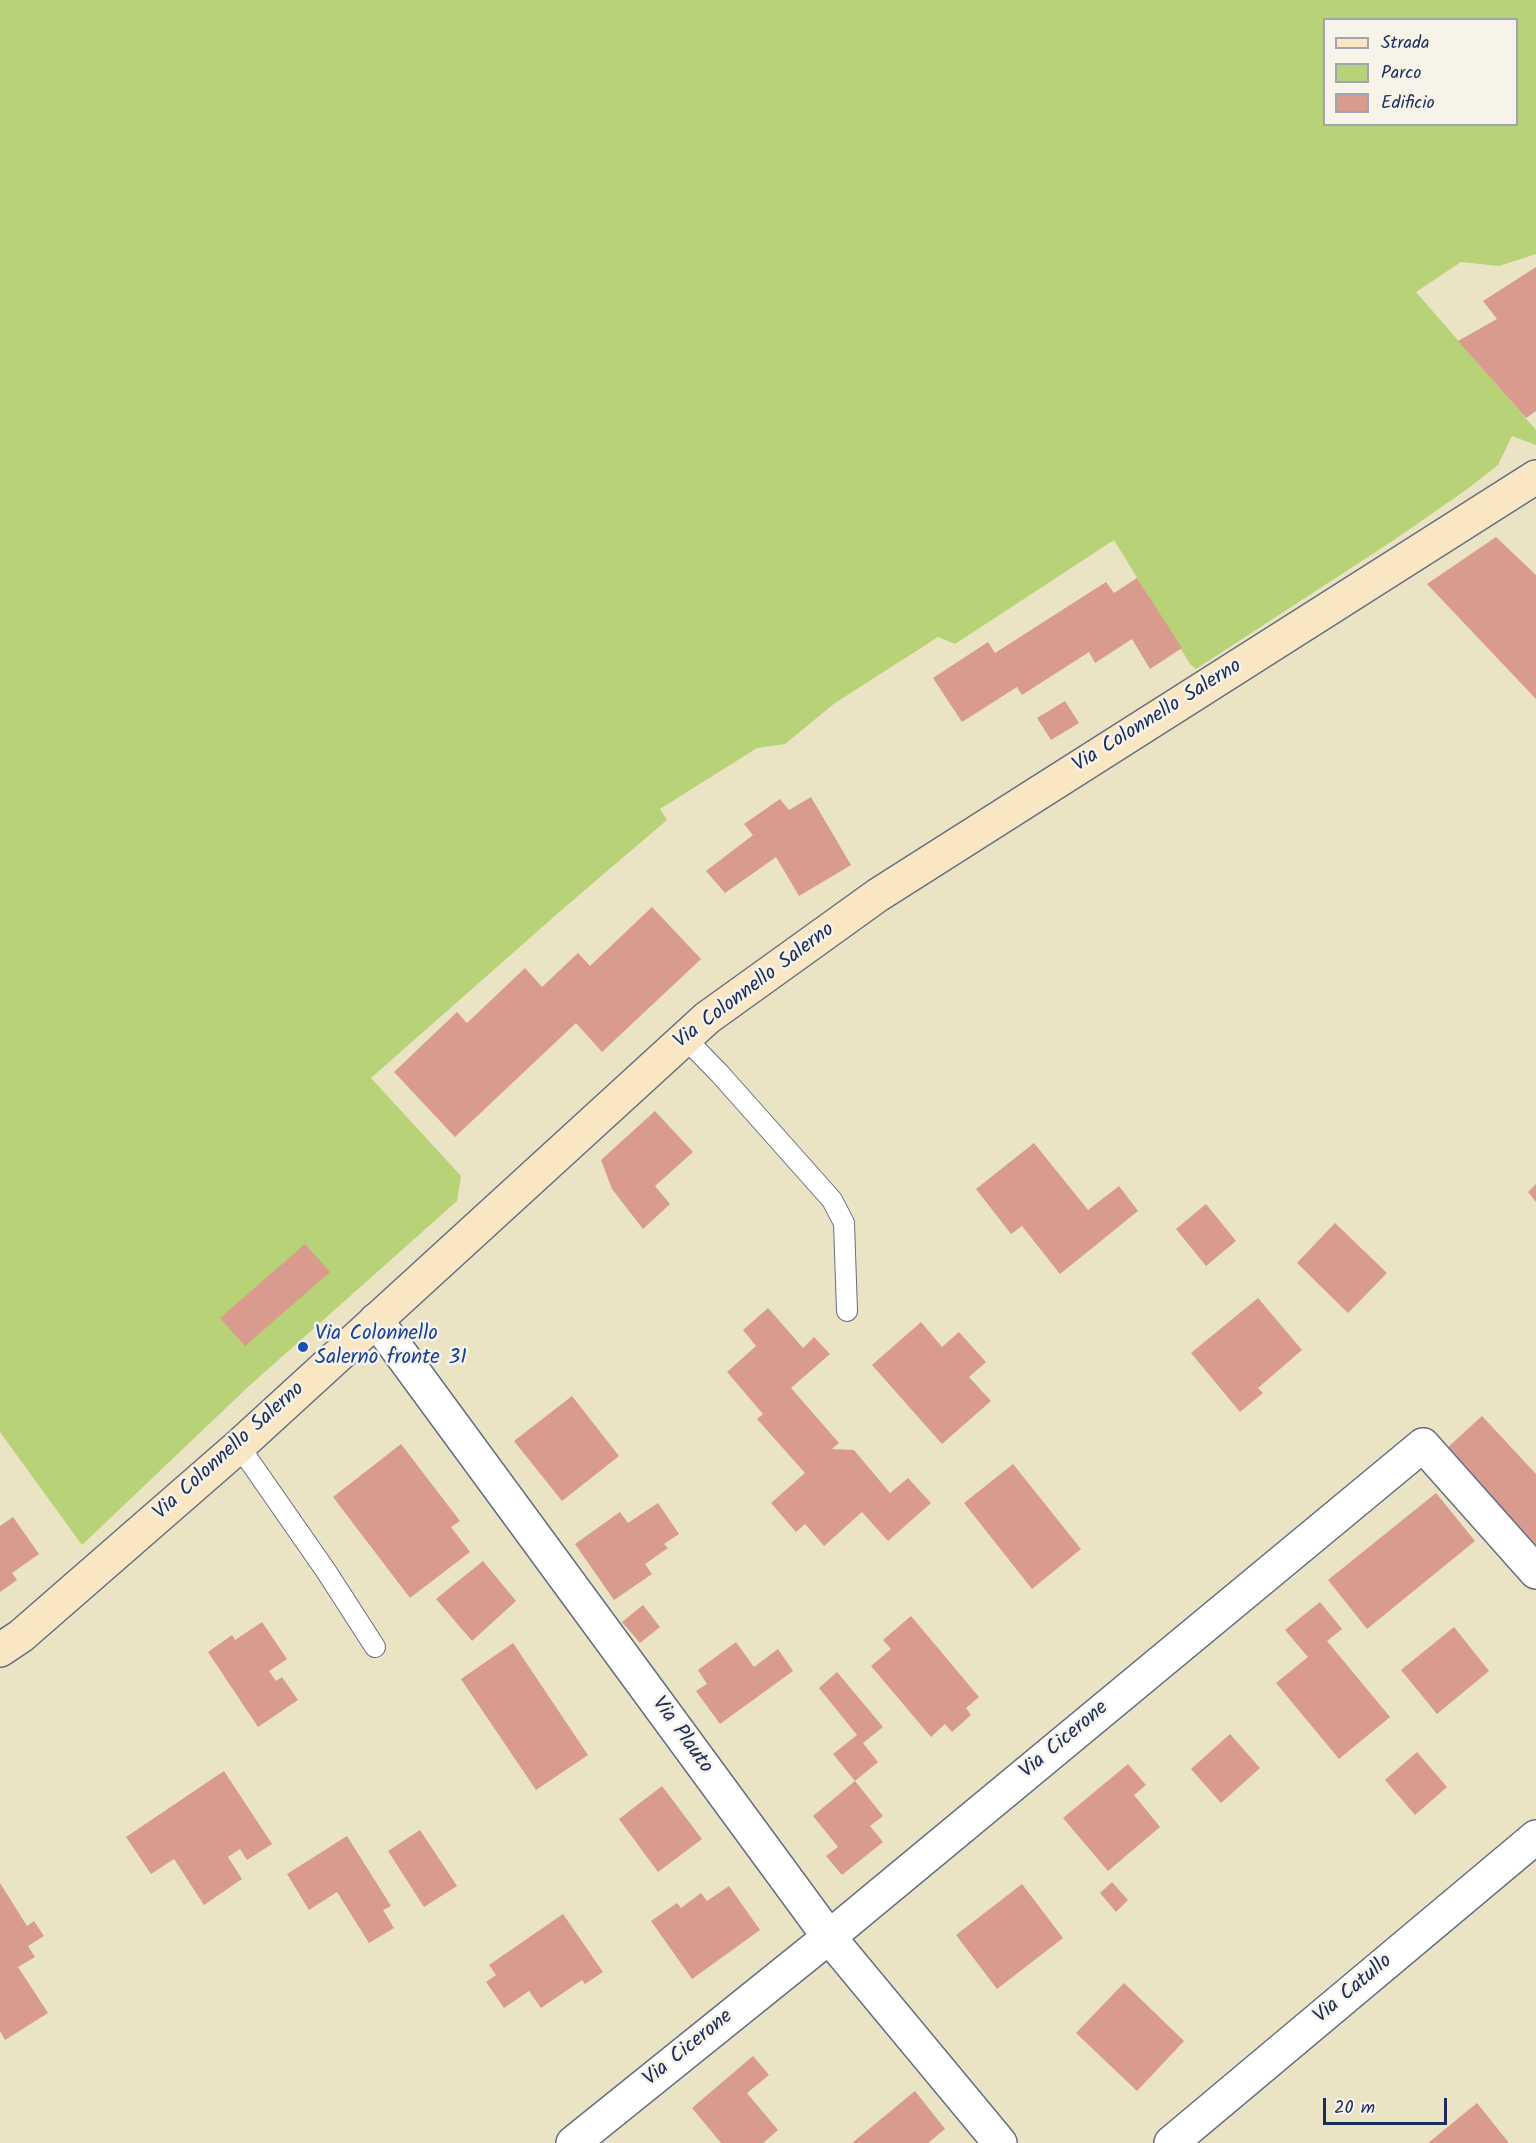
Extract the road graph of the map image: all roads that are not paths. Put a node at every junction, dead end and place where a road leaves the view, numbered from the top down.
1 (1536, 477) edge
2 (685, 1038) junction
3 (848, 1311) dead end
4 (376, 1320) junction
5 (239, 1446) junction
6 (1536, 1572) edge
7 (375, 1647) dead end
8 (0, 1650) edge
9 (1536, 1836) edge
10 (829, 1937) junction
11 (573, 2143) edge
12 (1000, 2143) edge
13 (1171, 2143) edge

1 - 2 main road, Via Colonnello Salerno
2 - 3 lane
2 - 4 main road, Via Colonnello Salerno
4 - 5 main road, Via Colonnello Salerno
4 - 10 street, Via Plauto
5 - 7 lane
5 - 8 main road, Via Colonnello Salerno
6 - 10 street, Via Cicerone
9 - 13 street, Via Catullo
10 - 11 street, Via Cicerone
10 - 12 street, Via Plauto

